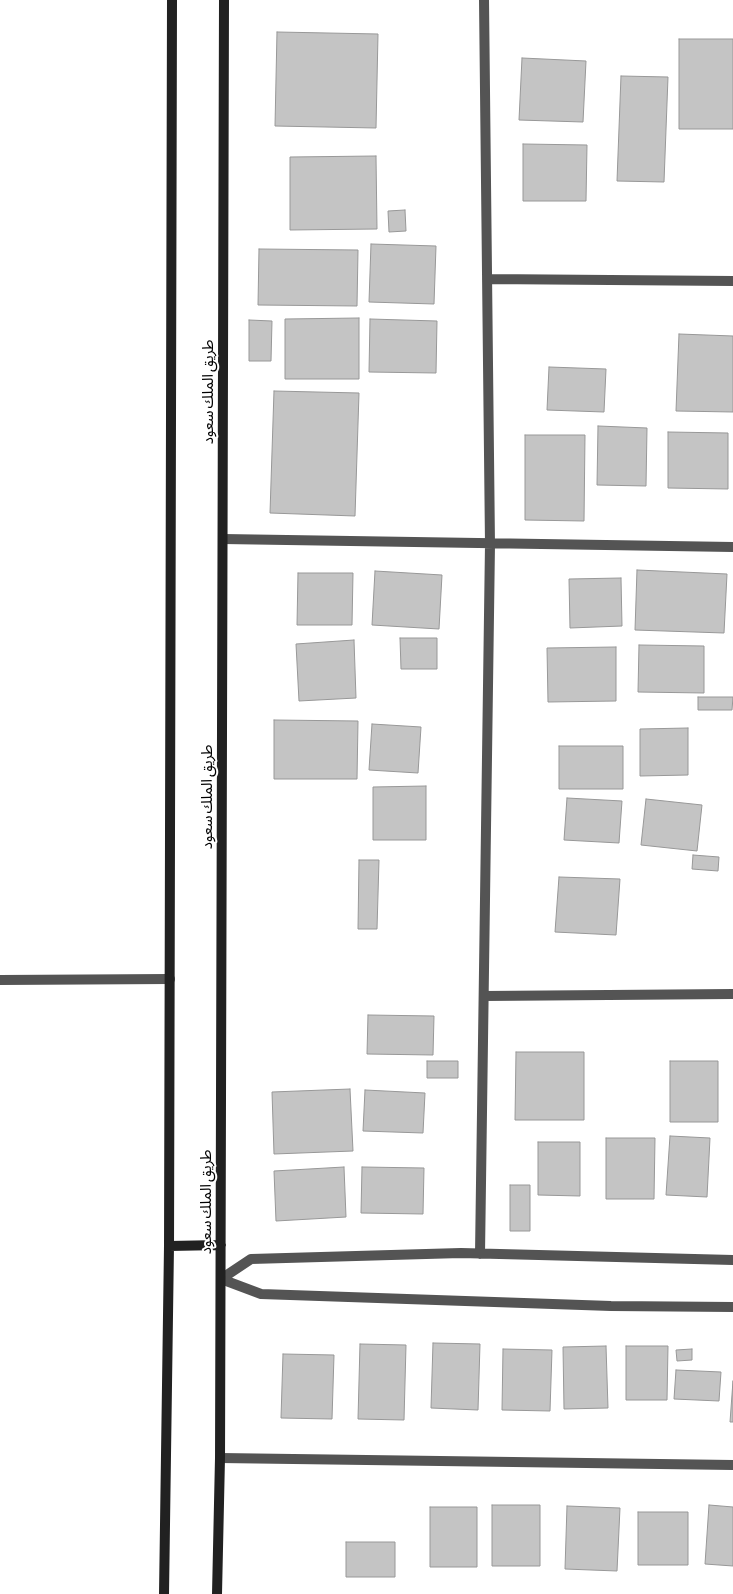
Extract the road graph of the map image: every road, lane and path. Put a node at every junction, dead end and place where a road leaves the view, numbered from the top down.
1 (172, 0) edge
2 (224, 0) edge
3 (484, 0) edge
4 (487, 279) junction
5 (733, 282) edge
6 (222, 539) junction
7 (490, 544) junction
8 (733, 548) edge
9 (170, 979) junction
10 (0, 980) edge
11 (733, 994) edge
12 (484, 996) junction
13 (221, 1245) junction
14 (169, 1246) junction
15 (480, 1254) junction
16 (733, 1260) edge
17 (221, 1279) junction
18 (733, 1308) edge
19 (220, 1458) junction
20 (733, 1465) edge
21 (164, 1594) edge
22 (217, 1594) edge

1 - 9 main road
2 - 6 main road, طريق الملك سعود
3 - 4 street
4 - 5 street
4 - 7 street
6 - 7 street
6 - 13 main road, طريق الملك سعود
7 - 8 street
7 - 12 street
9 - 10 street
9 - 14 main road
11 - 12 street
12 - 15 street
13 - 14 main road
13 - 17 main road, طريق الملك سعود
14 - 21 main road
15 - 16 street
15 - 17 street
17 - 18 street
17 - 19 main road, طريق الملك سعود
19 - 20 street
19 - 22 main road, طريق الملك سعود

